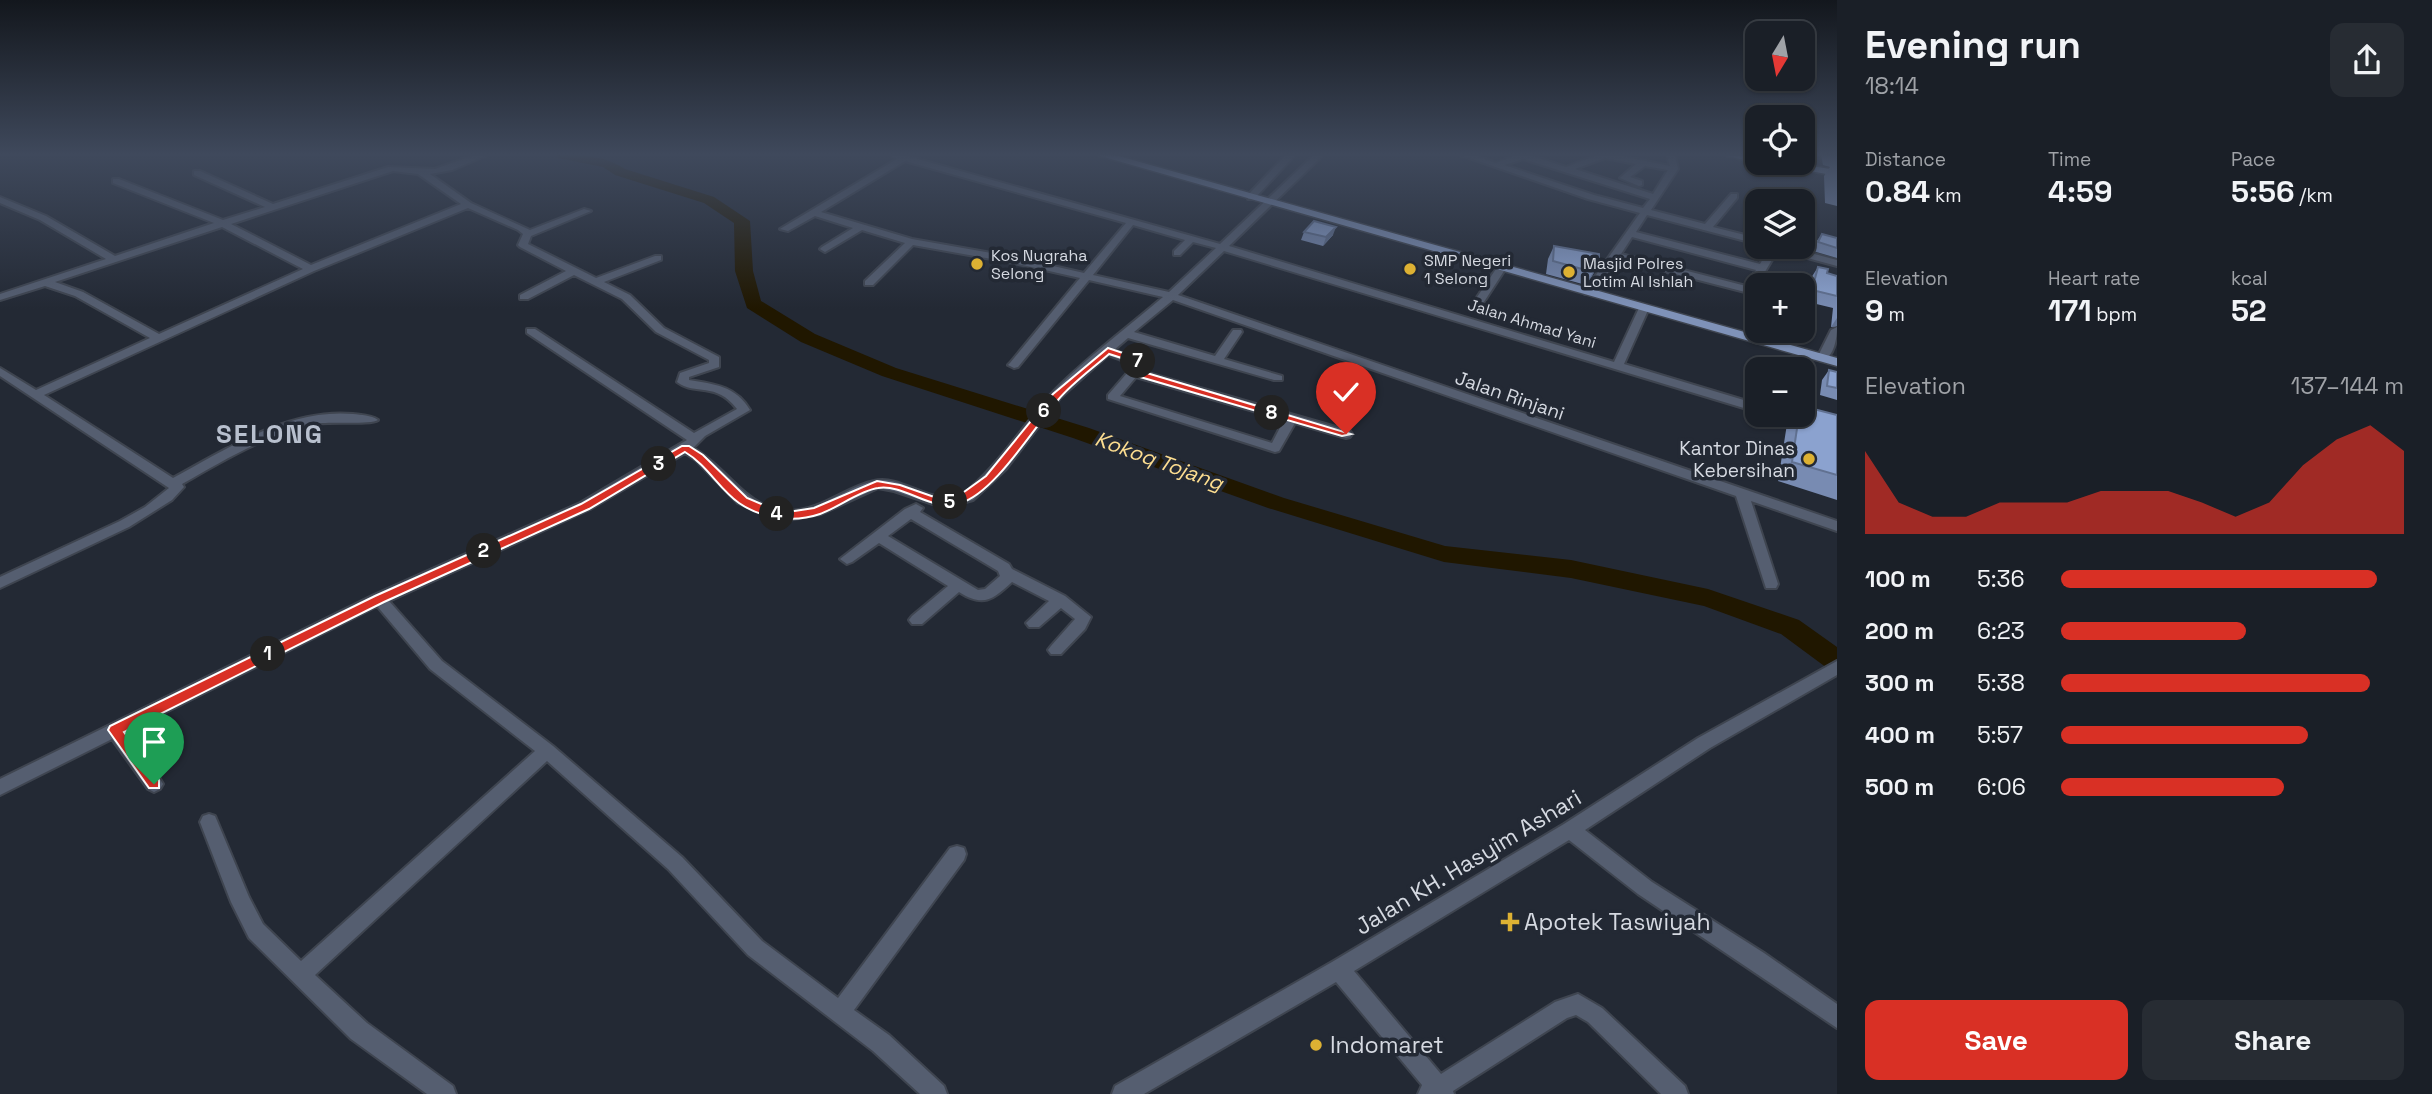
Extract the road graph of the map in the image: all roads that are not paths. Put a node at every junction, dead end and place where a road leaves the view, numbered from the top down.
1 (14, 206) edge
2 (179, 206) edge
3 (276, 206) edge
4 (465, 206) edge
5 (470, 206) edge
6 (824, 206) edge
7 (1078, 206) edge
8 (1266, 206) edge
9 (1284, 206) edge
10 (1623, 206) edge
11 (1647, 206) edge
12 (1726, 206) edge
13 (273, 207) joint
14 (587, 211) dead end
15 (1643, 212) junction
16 (814, 213) junction
17 (1132, 221) junction
18 (222, 223) junction
19 (861, 227) junction
20 (1707, 228) junction
21 (785, 229) dead end
22 (1629, 233) junction
23 (528, 234) junction
24 (1192, 238) junction
25 (1745, 238) edge
26 (911, 242) junction
27 (1222, 247) junction
28 (825, 249) dead end
29 (1177, 253) dead end
30 (1615, 255) junction
31 (1815, 257) edge
32 (112, 258) junction
33 (658, 258) dead end
34 (1768, 259) edge
35 (1837, 263) edge
36 (1501, 268) junction
37 (1762, 268) junction
38 (311, 269) junction
39 (573, 271) junction
40 (1085, 276) junction
41 (44, 282) junction
42 (594, 282) junction
43 (869, 283) dead end
44 (1589, 292) junction
45 (1171, 296) junction
46 (0, 297) edge
47 (524, 298) dead end
48 (1476, 306) dead end
49 (1644, 308) junction
50 (1836, 330) edge
51 (531, 331) dead end
52 (1237, 332) dead end
53 (1128, 334) junction
54 (160, 339) junction
55 (1108, 351) junction
56 (1824, 358) junction
57 (1217, 360) junction
58 (1837, 362) edge
59 (1014, 365) dead end
60 (1618, 366) junction
61 (0, 371) edge
62 (1133, 372) junction
63 (1279, 378) dead end
64 (33, 394) junction
65 (1745, 404) edge
66 (1291, 419) junction
67 (372, 420) dead end
68 (1815, 425) edge
69 (1837, 432) edge
70 (1346, 434) dead end
71 (690, 443) junction
72 (172, 484) junction
73 (1742, 493) junction
74 (928, 499) junction
75 (910, 512) junction
76 (1837, 526) edge
77 (878, 536) junction
78 (847, 559) dead end
79 (1008, 573) junction
80 (0, 583) edge
81 (1771, 584) dead end
82 (958, 585) junction
83 (379, 599) junction
84 (1060, 600) junction
85 (917, 620) dead end
86 (1034, 623) dead end
87 (1056, 650) dead end
88 (1831, 670) edge
89 (115, 730) junction
90 (547, 751) junction
91 (154, 784) dead end
92 (0, 787) edge
93 (209, 822) dead end
94 (1570, 830) junction
95 (957, 854) dead end
96 (1339, 969) junction
97 (300, 975) junction
98 (840, 1012) junction
99 (1837, 1017) edge
100 (1437, 1092) edge
101 (445, 1094) edge
102 (936, 1094) edge
103 (1123, 1094) edge
104 (1677, 1094) edge

1 - 32 street
2 - 18 street
3 - 13 street
4 - 38 street
5 - 23 street
6 - 16 street
7 - 17 street, Jalan Ahmad Yani
8 - 27 street
9 - 36 main road
10 - 15 street
11 - 15 street
12 - 20 street
13 - 18 street
14 - 23 street
15 - 20 street
15 - 22 street
16 - 19 street, Jalan Rinjani
16 - 21 street
17 - 24 street, Jalan Ahmad Yani
17 - 40 street
18 - 32 street
18 - 38 street
19 - 26 street, Jalan Rinjani
19 - 28 street
20 - 25 street
22 - 30 street
22 - 37 street
23 - 39 street
24 - 27 street, Jalan Ahmad Yani
24 - 29 street
26 - 40 street, Jalan Rinjani
26 - 43 street
27 - 45 street
27 - 60 street, Jalan Ahmad Yani
30 - 37 street
30 - 44 street
31 - 35 street
32 - 41 street
33 - 42 street
34 - 37 street
36 - 44 main road
36 - 48 street
38 - 54 street
39 - 42 street
39 - 47 street
40 - 45 street, Jalan Rinjani
40 - 59 street
41 - 46 street
41 - 54 street
42 - 71 street
44 - 49 main road
45 - 53 street
45 - 73 street, Jalan Rinjani
49 - 56 main road
49 - 60 street
50 - 56 street
51 - 71 street
52 - 57 street
53 - 55 street
53 - 57 street
54 - 64 street
55 - 62 street
55 - 74 street
56 - 58 main road
57 - 63 street
60 - 65 street, Jalan Ahmad Yani
61 - 64 street
62 - 66 street
62 - 66 street
64 - 72 street
66 - 70 street
67 - 72 street
68 - 69 street
71 - 74 street
71 - 83 street
72 - 80 street
73 - 76 street, Jalan Rinjani
73 - 81 street
74 - 75 street
75 - 77 street
75 - 79 street
77 - 78 street
77 - 82 street
79 - 82 street
79 - 84 street
82 - 85 street
83 - 89 street
83 - 90 street
84 - 86 street
84 - 87 street
88 - 94 street, Jalan KH. Hasyim Ashari
89 - 91 street
89 - 92 street
90 - 97 street
90 - 98 street
93 - 97 street
94 - 96 street, Jalan KH. Hasyim Ashari
94 - 99 street
95 - 98 street
96 - 100 street
96 - 103 street, Jalan KH. Hasyim Ashari
97 - 101 street
98 - 102 street
100 - 104 street

